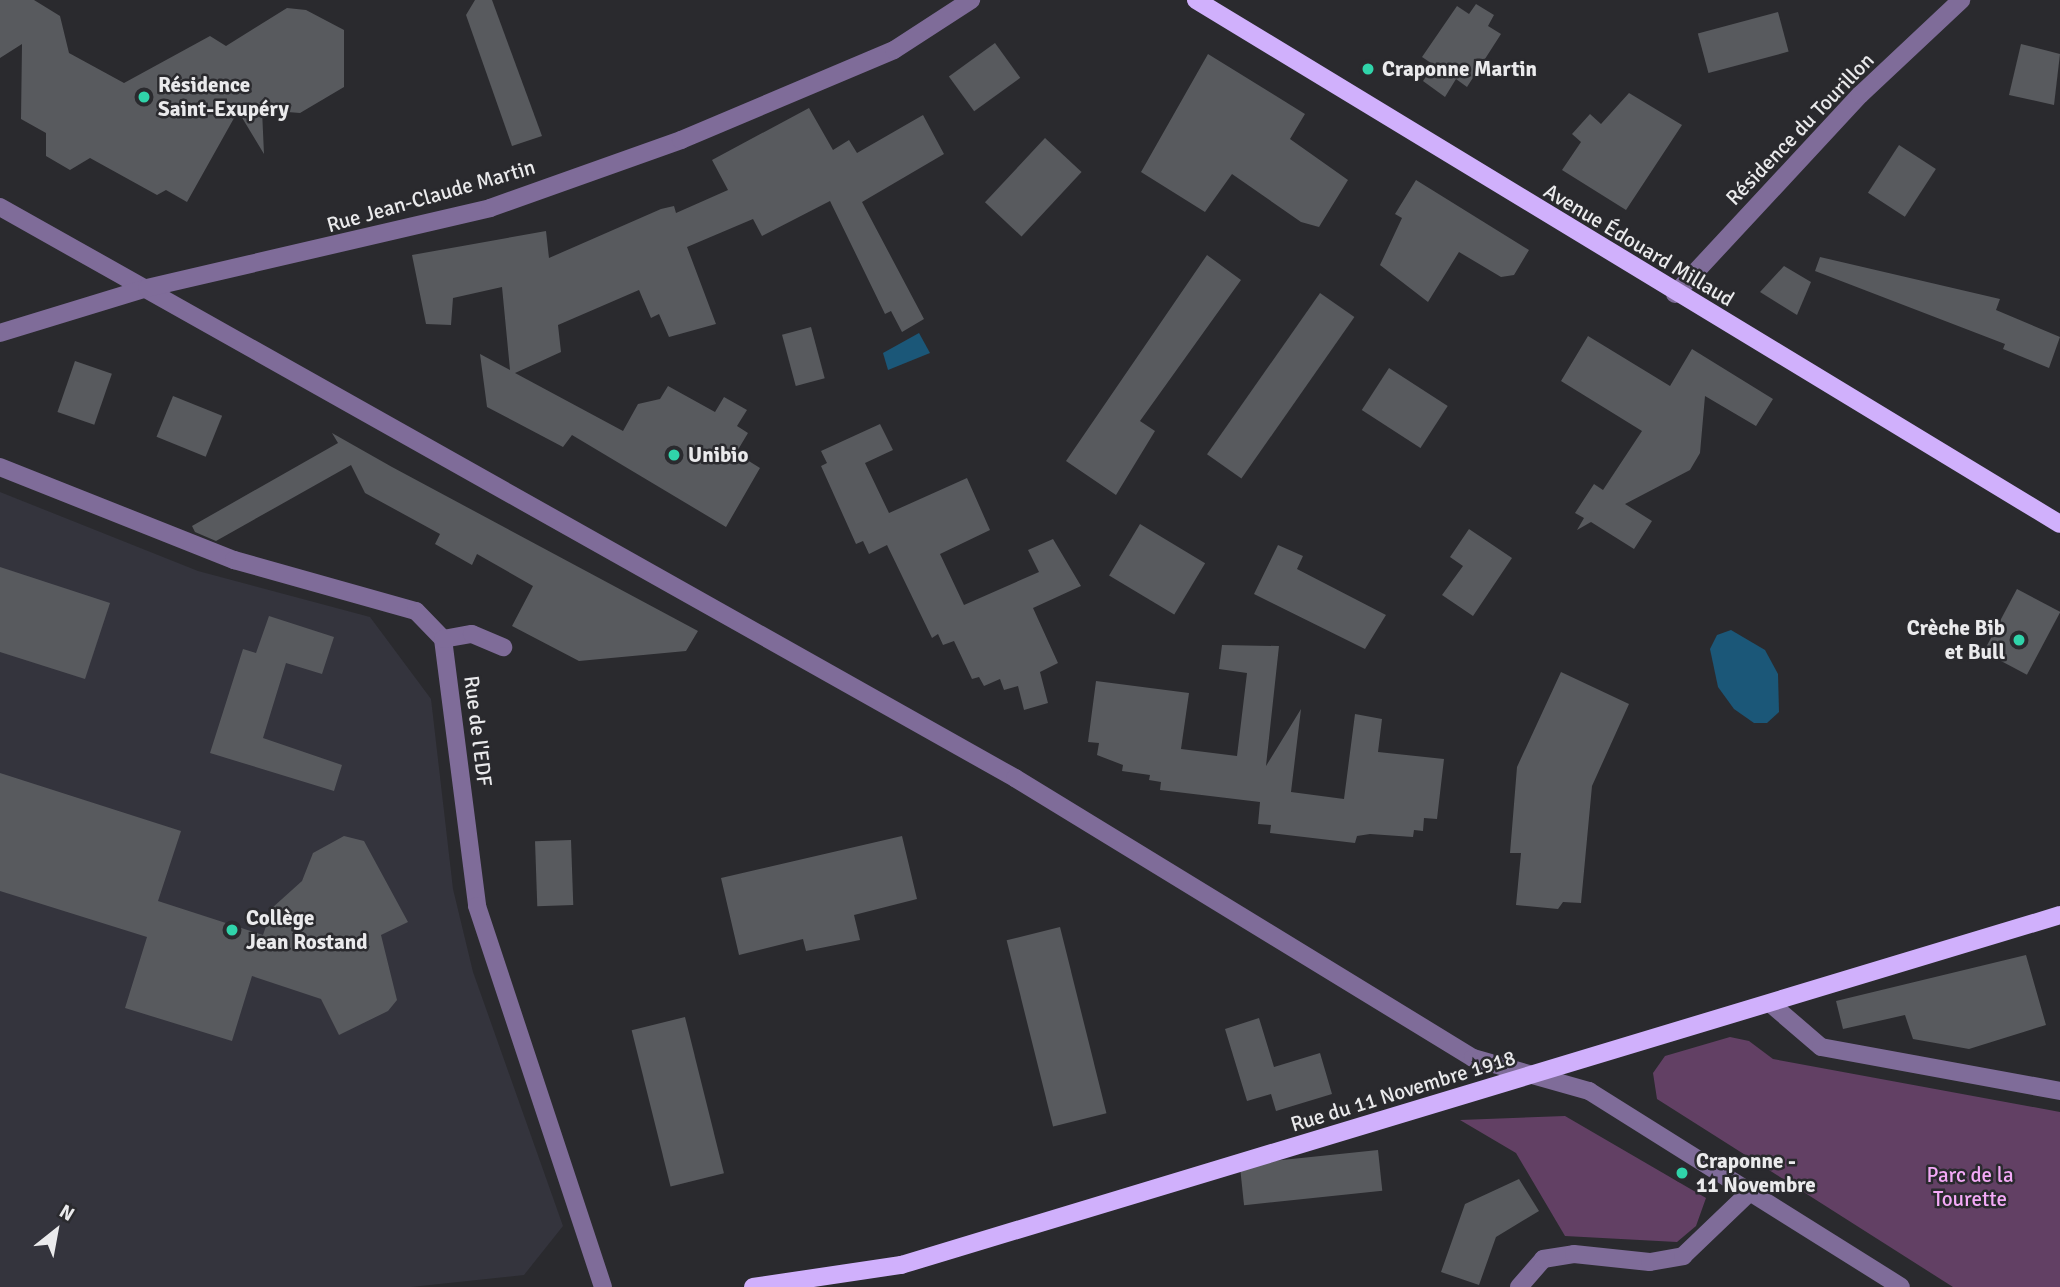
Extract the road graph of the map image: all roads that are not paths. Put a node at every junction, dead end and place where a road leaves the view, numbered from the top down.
1 (971, 0) edge
2 (1196, 0) edge
3 (1961, 0) edge
4 (0, 207) edge
5 (146, 288) junction
6 (1675, 294) junction
7 (0, 333) edge
8 (0, 467) edge
9 (2060, 524) edge
10 (443, 639) junction
11 (503, 647) dead end
12 (2060, 915) edge
13 (1771, 1004) junction
14 (1537, 1074) junction
15 (2060, 1091) edge
16 (1752, 1190) junction
17 (603, 1287) edge
18 (753, 1287) edge
19 (1519, 1287) edge
20 (1901, 1287) edge

1 - 5 street, Rue Jean-Claude Martin
2 - 6 main road, Avenue Édouard Millaud
3 - 6 street, Résidence du Tourillon
4 - 5 street
5 - 7 street, Rue Jean-Claude Martin
5 - 14 street
6 - 9 main road, Avenue Édouard Millaud
8 - 10 street
10 - 11 street
10 - 17 street, Rue de l'EDF
12 - 13 main road, Rue du 11 Novembre 1918
13 - 14 main road, Rue du 11 Novembre 1918
13 - 15 street
14 - 16 street
14 - 18 main road, Rue du 11 Novembre 1918
16 - 19 street
16 - 20 street

